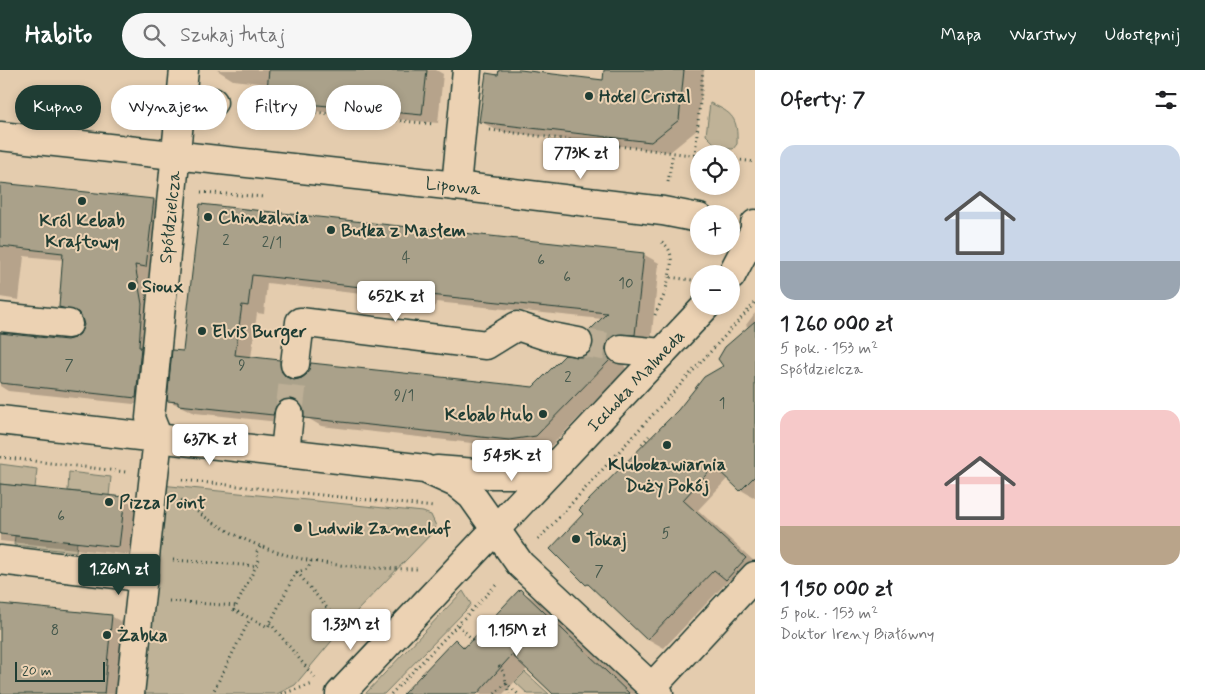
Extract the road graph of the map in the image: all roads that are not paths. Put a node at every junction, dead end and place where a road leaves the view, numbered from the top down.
1 (184, 70) edge
2 (467, 70) edge
3 (182, 85) edge
4 (178, 130) edge
5 (0, 136) edge
6 (176, 155) junction
7 (456, 186) junction
8 (690, 216) edge
9 (755, 224) edge
10 (740, 227) edge
11 (755, 230) edge
12 (737, 265) edge
13 (698, 315) edge
14 (0, 316) edge
15 (68, 324) dead end
16 (578, 342) tunnel mouth
17 (621, 349) tunnel mouth
18 (662, 354) junction
19 (295, 364) tunnel mouth
20 (290, 414) tunnel mouth
21 (0, 420) edge
22 (158, 438) junction
23 (285, 453) junction
24 (558, 463) junction
25 (425, 469) junction
26 (496, 531) junction
27 (0, 560) edge
28 (755, 576) edge
29 (141, 578) junction
30 (656, 691) edge
31 (130, 694) edge
32 (340, 694) edge

1 - 3 street, Spółdzielcza
2 - 7 street
4 - 6 street, Spółdzielcza
5 - 6 street, Lipowa
6 - 7 street, Lipowa
6 - 22 street, Spółdzielcza
7 - 8 street, Lipowa
9 - 11 street
10 - 11 street
11 - 12 street
13 - 18 street, Icchoka Malmeda
14 - 15 street
16 - 19 street
17 - 18 street
18 - 24 street, Icchoka Malmeda
20 - 23 street
21 - 22 street
22 - 23 street
22 - 29 street, Spółdzielcza
23 - 25 street
24 - 25 street
24 - 26 street, Icchoka Malmeda
25 - 26 street
26 - 30 street
26 - 32 street, Icchoka Malmeda
27 - 29 street
28 - 30 street
29 - 31 street, Spółdzielcza

